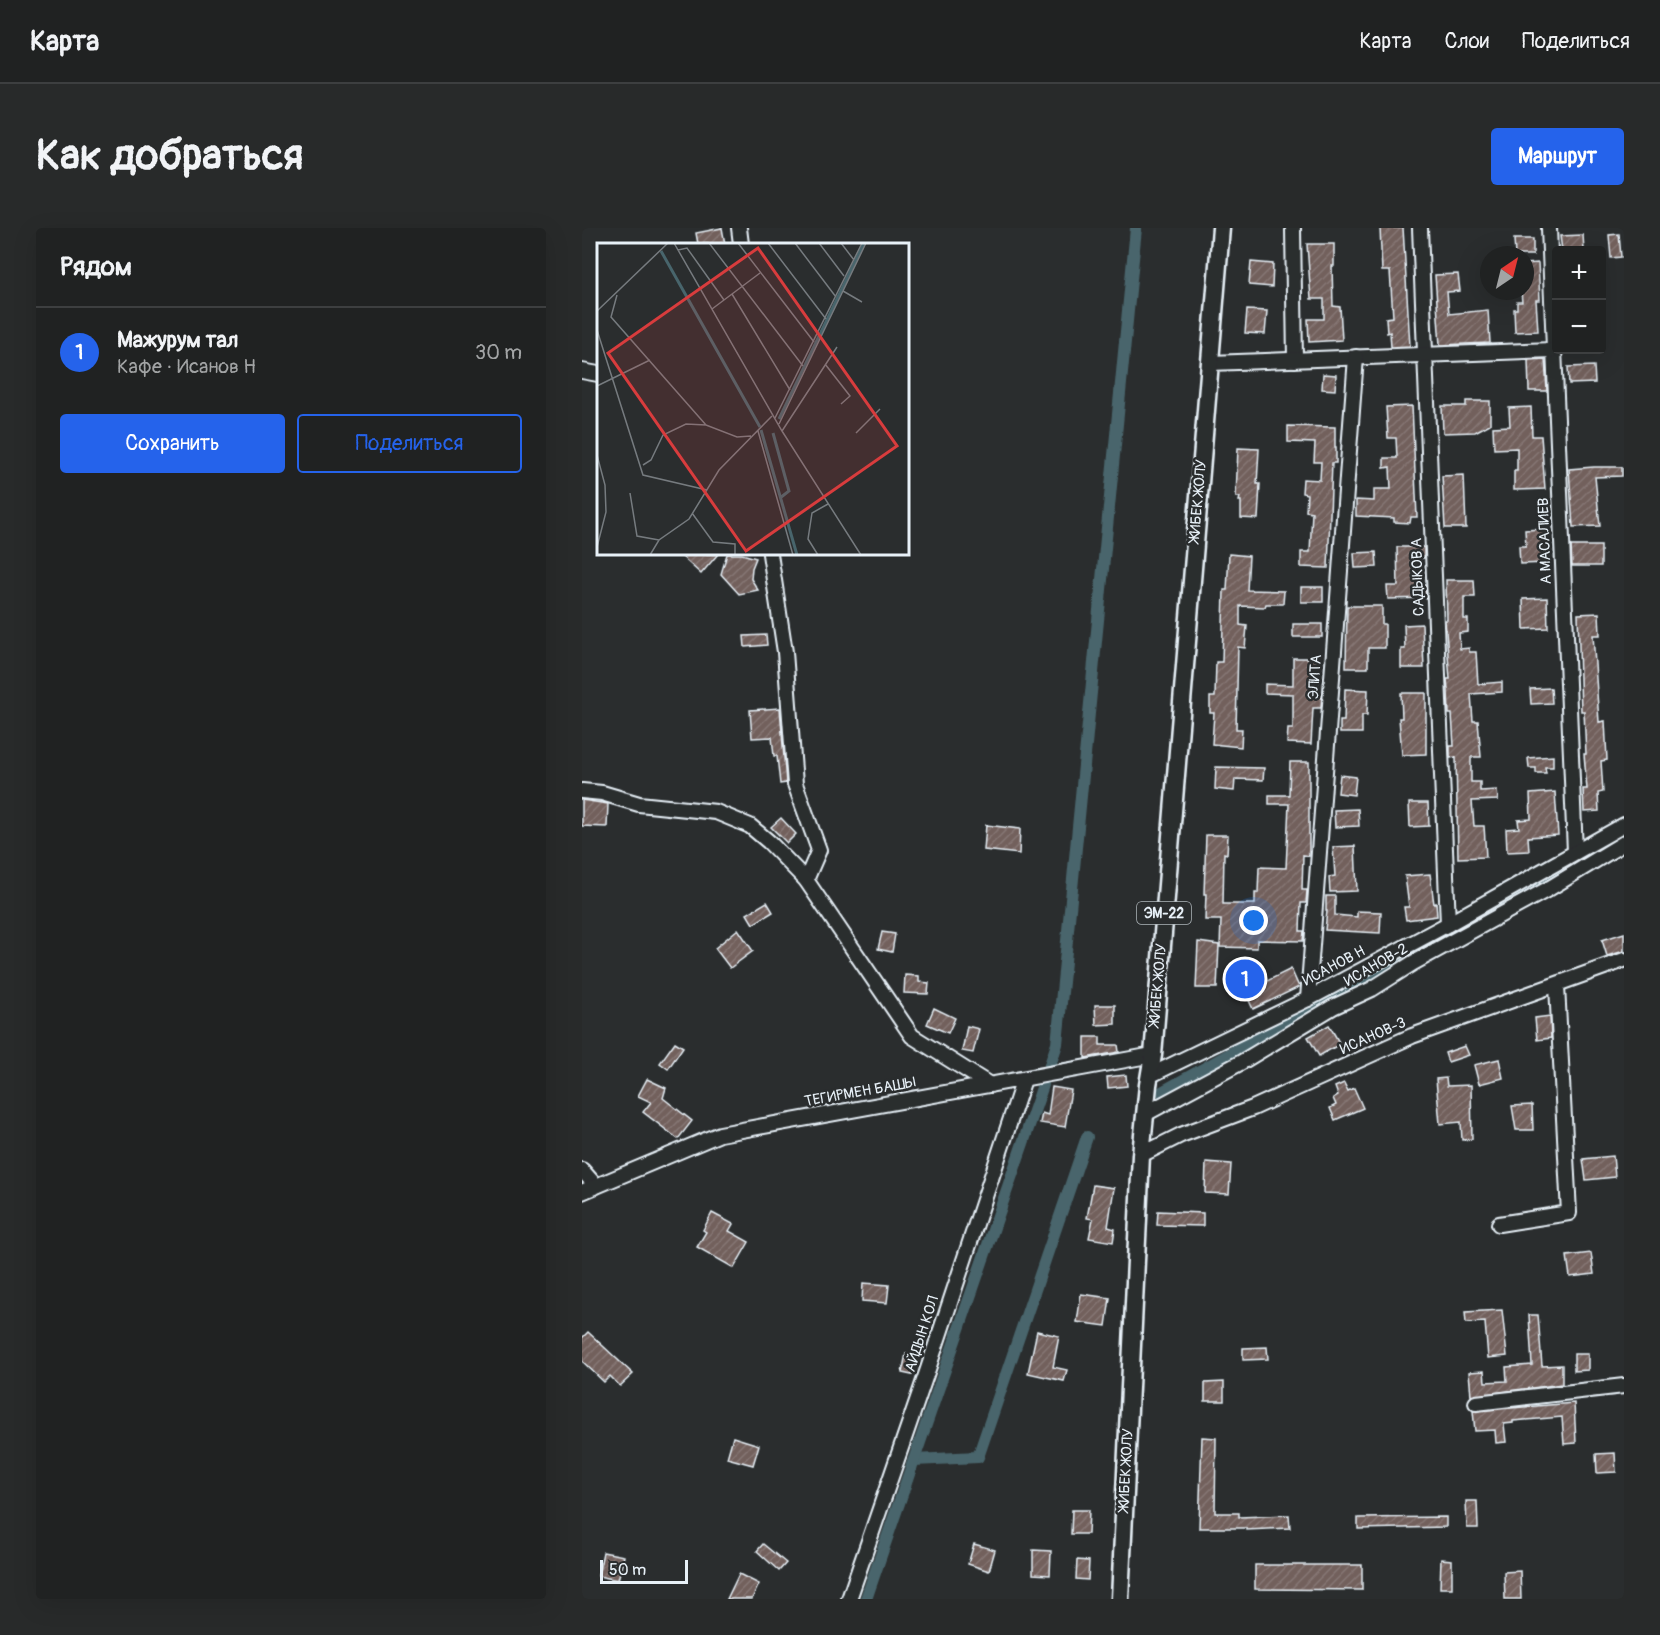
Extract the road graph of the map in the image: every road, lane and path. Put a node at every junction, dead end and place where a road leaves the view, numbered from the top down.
1 (739, 228) edge
2 (1221, 228) edge
3 (1293, 228) edge
4 (1420, 228) edge
5 (1549, 228) edge
6 (741, 243) edge
7 (1552, 320) edge
8 (1552, 350) edge
9 (1553, 354) edge
10 (1426, 355) junction
11 (1356, 357) junction
12 (1295, 360) junction
13 (1210, 363) junction
14 (582, 371) edge
15 (597, 374) edge
16 (770, 555) edge
17 (582, 791) edge
18 (1624, 825) edge
19 (1624, 843) edge
20 (1575, 852) junction
21 (806, 880) junction
22 (1448, 924) junction
23 (1624, 960) edge
24 (1557, 986) junction
25 (1308, 999) junction
26 (1153, 1055) junction
27 (1149, 1076) junction
28 (1024, 1079) junction
29 (990, 1085) junction
30 (1145, 1114) junction
31 (1141, 1155) junction
32 (582, 1170) edge
33 (596, 1186) junction
34 (582, 1192) edge
35 (1499, 1224) dead end
36 (1624, 1386) edge
37 (1476, 1403) dead end
38 (849, 1599) edge
39 (1120, 1599) edge

1 - 6 street
2 - 13 main road, ЖИБЕК ЖОЛУ / ЭМ-22
3 - 12 street
4 - 10 street, САДЫКОВ А
5 - 7 street, А МАСАЛИЕВ
8 - 10 street
9 - 20 street, А МАСАЛИЕВ
10 - 11 street
10 - 22 street, САДЫКОВ А
11 - 12 street
11 - 25 street, ЭЛИТА
12 - 13 street
13 - 26 main road, ЖИБЕК ЖОЛУ / ЭМ-22
14 - 15 street
16 - 21 street
17 - 21 street
18 - 20 street, ИСАНОВ Н
19 - 30 street, ИСАНОВ-2
20 - 22 street, ИСАНОВ Н
21 - 29 street
22 - 25 street, ИСАНОВ Н
23 - 24 street, ИСАНОВ-3
24 - 31 street, ИСАНОВ-3
24 - 35 street
25 - 27 street, ИСАНОВ Н
26 - 27 main road, ЖИБЕК ЖОЛУ / ЭМ-22
26 - 28 street, ТЕГИРМЕН БАШЫ
27 - 30 main road, ЖИБЕК ЖОЛУ / ЭМ-22
28 - 29 street, ТЕГИРМЕН БАШЫ
28 - 38 street, АЙДЫН КОЛ
29 - 33 street, ТЕГИРМЕН БАШЫ
30 - 31 main road, ЖИБЕК ЖОЛУ / ЭМ-22
31 - 39 main road, ЖИБЕК ЖОЛУ / ЭМ-22
32 - 33 street
33 - 34 street, ТЕГИРМЕН БАШЫ
36 - 37 street

